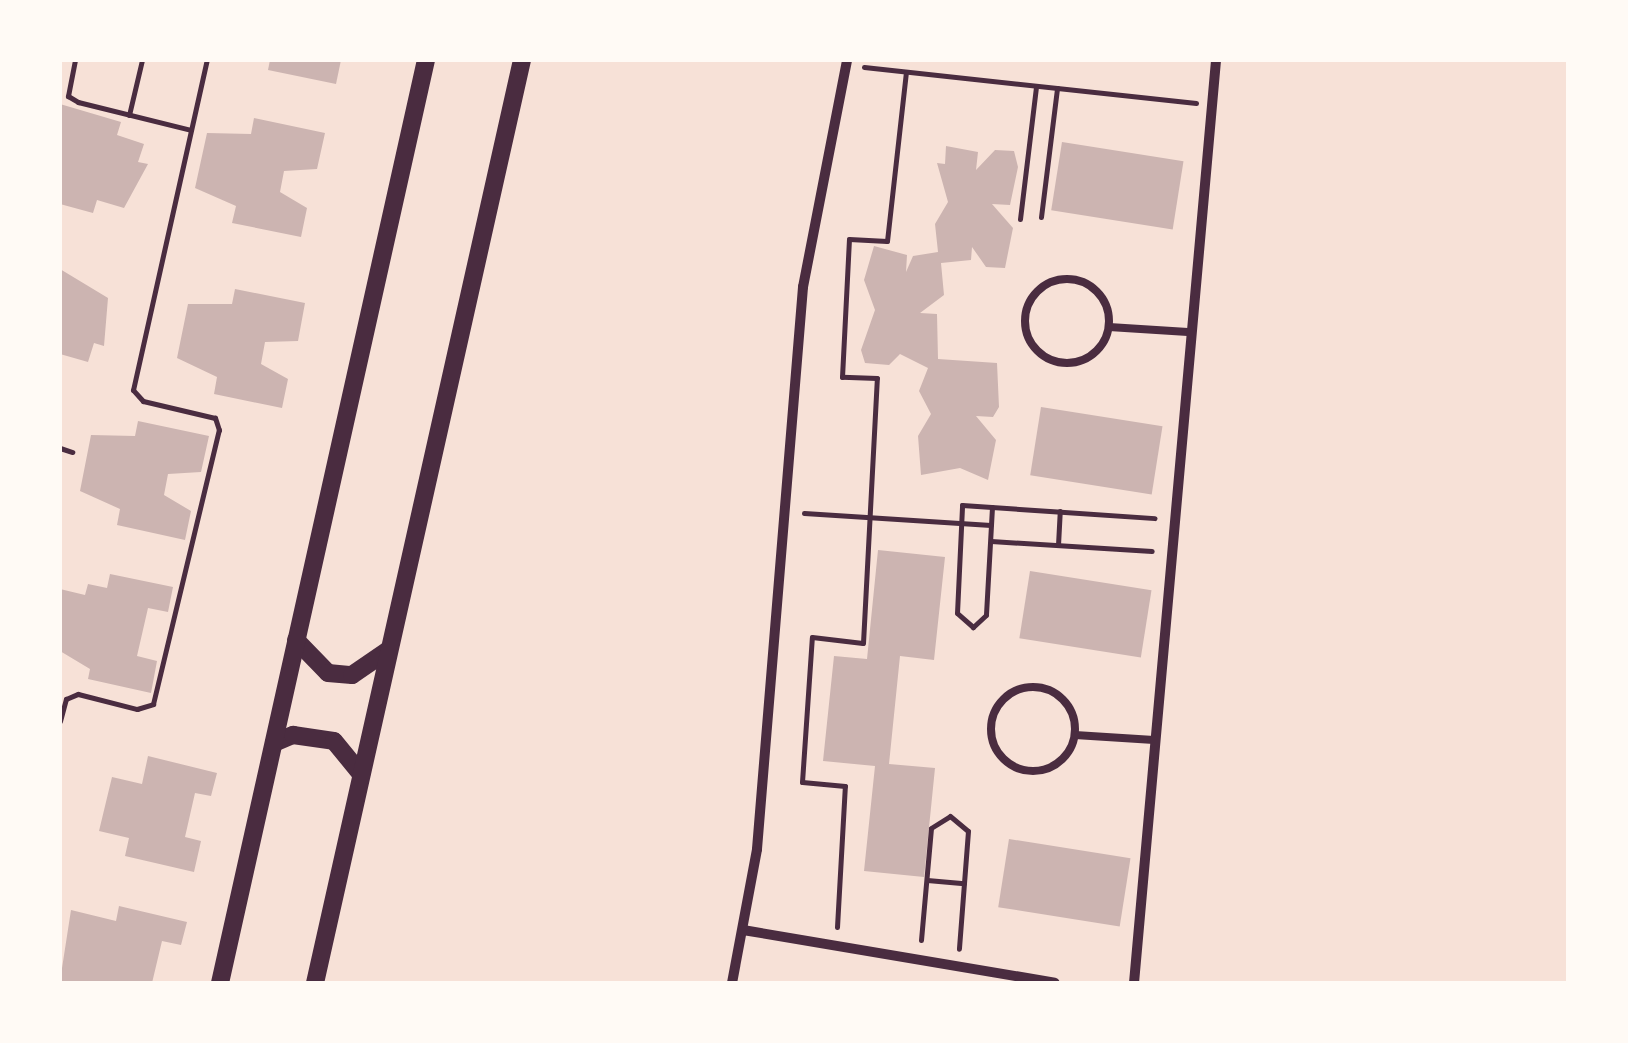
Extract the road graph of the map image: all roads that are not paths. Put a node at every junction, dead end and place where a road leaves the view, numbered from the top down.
1 (426, 60) edge
2 (522, 60) edge
3 (1216, 60) edge
4 (846, 63) edge
5 (1109, 327) junction
6 (1188, 332) junction
7 (296, 640) junction
8 (390, 649) junction
9 (1076, 735) junction
10 (1154, 740) junction
11 (274, 743) junction
12 (361, 774) junction
13 (744, 930) junction
14 (220, 983) edge
15 (315, 983) edge
16 (732, 983) edge
17 (1054, 983) edge
18 (1134, 983) edge

1 - 7 street
2 - 8 street
3 - 6 street
4 - 13 street
5 - 5 lane
5 - 6 lane
6 - 10 street
7 - 8 street
7 - 11 street
8 - 12 street
9 - 9 lane
9 - 10 lane
10 - 18 street
11 - 12 street
11 - 14 street
12 - 15 street
13 - 16 street
13 - 17 street

